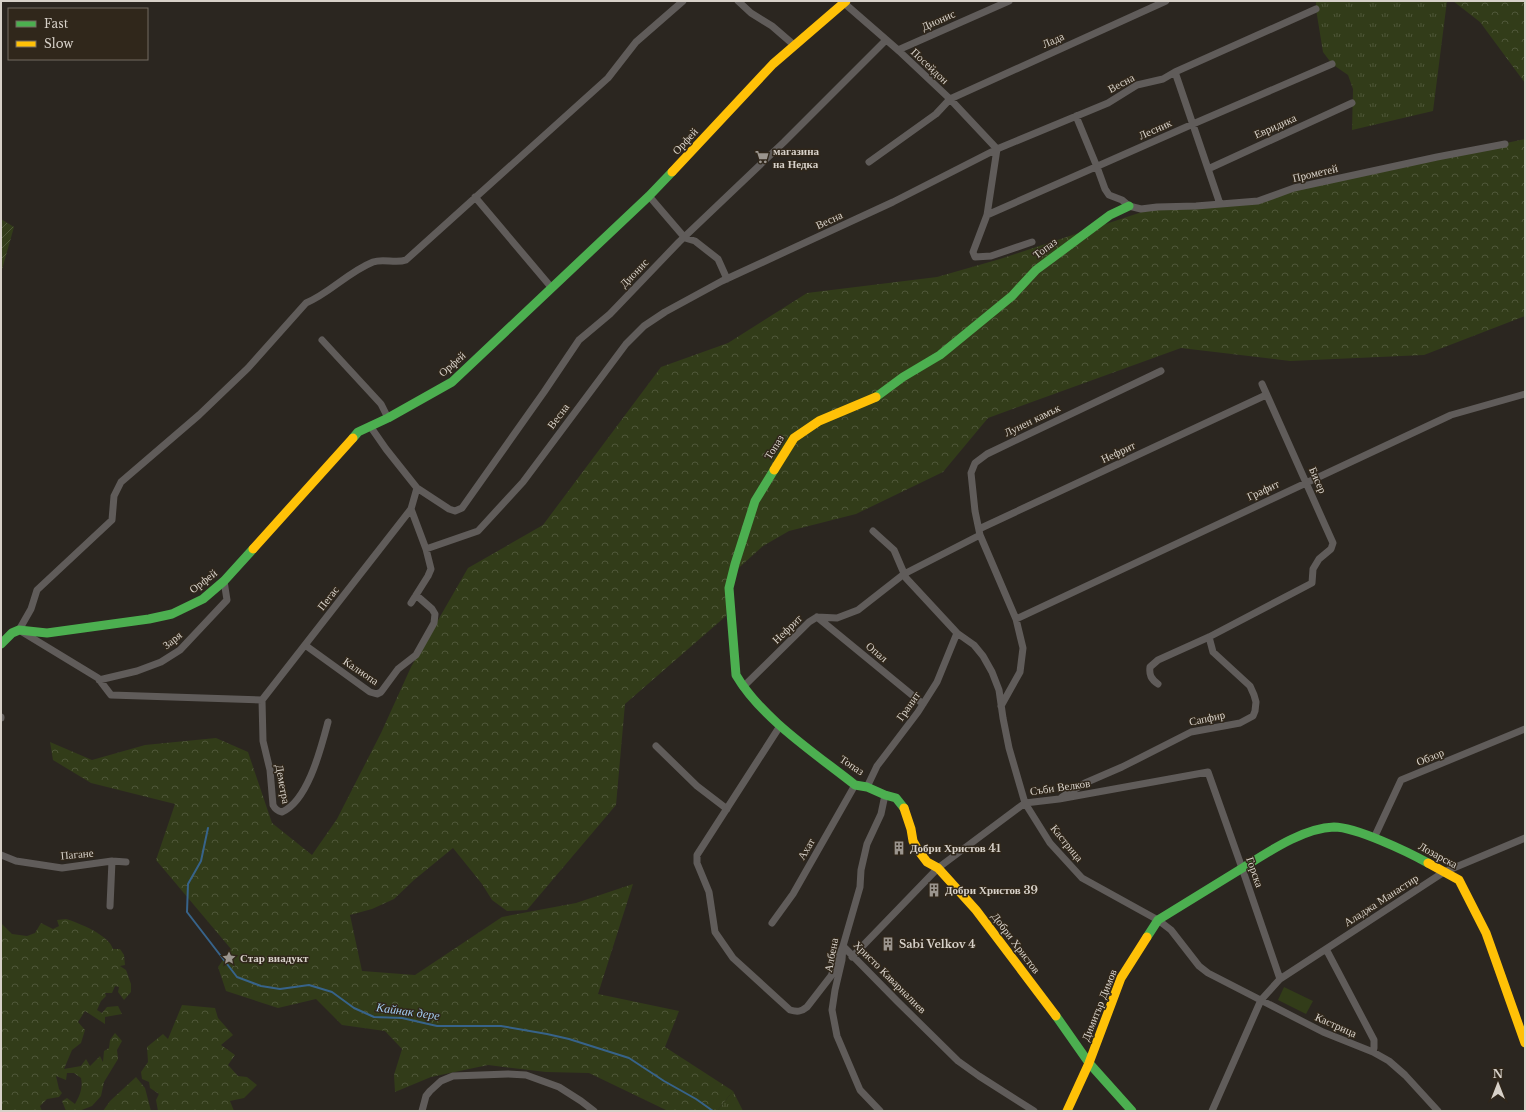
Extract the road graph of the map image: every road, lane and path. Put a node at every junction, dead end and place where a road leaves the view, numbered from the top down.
1 (683, 1) edge
2 (738, 1) edge
3 (1009, 1) edge
4 (1166, 1) edge
5 (845, 2) edge
6 (1316, 9) dead end
7 (886, 40) junction
8 (794, 45) junction
9 (898, 50) junction
10 (1332, 64) dead end
11 (1175, 72) junction
12 (950, 99) junction
13 (1352, 103) dead end
14 (1076, 116) junction
15 (1193, 124) junction
16 (1505, 144) dead end
17 (997, 149) junction
18 (869, 162) dead end
19 (1097, 167) junction
20 (1208, 169) junction
21 (649, 196) junction
22 (475, 197) junction
23 (1220, 204) junction
24 (1129, 206) junction
25 (987, 215) junction
26 (684, 238) junction
27 (1032, 242) dead end
28 (727, 279) junction
29 (551, 287) junction
30 (322, 340) dead end
31 (1160, 370) dead end
32 (1262, 384) dead end
33 (1525, 394) edge
34 (1266, 395) junction
35 (388, 418) junction
36 (370, 426) junction
37 (1307, 482) junction
38 (417, 488) junction
39 (411, 509) junction
40 (873, 531) dead end
41 (979, 532) junction
42 (426, 549) junction
43 (904, 574) junction
44 (224, 581) junction
45 (416, 595) junction
46 (411, 603) dead end
47 (817, 617) junction
48 (1016, 618) junction
49 (19, 630) junction
50 (957, 633) junction
51 (1209, 637) junction
52 (1, 644) edge
53 (305, 645) junction
54 (99, 680) junction
55 (1158, 684) dead end
56 (744, 687) junction
57 (262, 700) junction
58 (923, 704) junction
59 (1001, 706) junction
60 (328, 722) dead end
61 (780, 726) junction
62 (1525, 729) edge
63 (656, 746) dead end
64 (1208, 772) joint
65 (855, 784) junction
66 (867, 787) junction
67 (885, 795) junction
68 (1059, 799) junction
69 (1025, 803) junction
70 (727, 808) junction
71 (1374, 838) junction
72 (1525, 838) edge
73 (1, 855) edge
74 (112, 861) junction
75 (126, 862) dead end
76 (938, 868) junction
77 (1242, 868) junction
78 (1444, 872) junction
79 (110, 906) dead end
80 (1158, 920) junction
81 (772, 923) dead end
82 (843, 946) junction
83 (1326, 949) junction
84 (852, 957) junction
85 (1280, 979) junction
86 (1261, 1000) junction
87 (1525, 1043) edge
88 (1373, 1052) junction
89 (1089, 1063) junction
90 (422, 1111) edge
91 (594, 1111) edge
92 (880, 1111) edge
93 (1034, 1111) edge
94 (1067, 1111) edge
95 (1132, 1111) edge
96 (1212, 1111) edge
97 (1438, 1111) edge

1 - 22 street
2 - 8 street
3 - 9 street, Дионис
4 - 12 street, Лада
5 - 7 street, Посейдон
5 - 8 street, Орфей
6 - 11 street, Весна
7 - 9 street, Посейдон
7 - 26 street, Дионис
8 - 21 street, Орфей
9 - 12 street, Посейдон
10 - 15 street, Лесник
11 - 14 street, Весна
11 - 15 street
12 - 17 street, Посейдон
12 - 18 street
13 - 20 street, Евридика
14 - 17 street, Весна
14 - 19 street
15 - 19 street, Лесник
15 - 20 street
16 - 23 street, Прометей
17 - 25 street
17 - 28 street, Весна
19 - 24 street
19 - 25 street, Лесник
20 - 23 street
21 - 26 street
21 - 29 street, Орфей
22 - 29 street
22 - 49 street
23 - 24 street, Прометей
24 - 56 street, Топаз
25 - 27 street
26 - 28 street
26 - 38 street, Дионис
28 - 42 street, Весна
29 - 35 street, Орфей
30 - 35 street
31 - 41 street, Лунен камък
32 - 34 street, Бисер
33 - 37 street, Графит
34 - 37 street, Бисер
34 - 41 street, Нефрит
35 - 36 street, Орфей
36 - 38 street
36 - 44 street, Орфей
37 - 48 street, Графит
37 - 51 street, Бисер
38 - 39 street
39 - 42 street
39 - 53 street, Пегас
40 - 43 street, Кастрица
41 - 43 street, Нефрит
41 - 48 street, Лунен камък
42 - 45 street
43 - 47 street, Нефрит
43 - 50 street, Кастрица
44 - 49 street, Орфей
44 - 54 street, Заря
45 - 46 street
45 - 53 street, Калиопа
47 - 56 street, Нефрит
47 - 58 street, Опал
48 - 59 street, Лунен камък
49 - 52 street
49 - 54 street
50 - 58 street, Гранит
50 - 59 street, Кастрица
51 - 55 street
51 - 68 street, Сапфир
53 - 57 street, Пегас
54 - 57 street
56 - 61 street, Топаз
57 - 60 street, Деметра
58 - 66 street, Гранит
59 - 69 street, Кастрица
61 - 65 street, Топаз
61 - 70 street, Христо Каварналиев
62 - 71 street, Обзор
63 - 70 street
64 - 68 street, Съби Велков
64 - 77 street, Горска
65 - 66 street, Топаз
65 - 81 street, Ахат
66 - 67 street, Топаз
67 - 76 street, Добри Христов
67 - 82 street, Албена
68 - 69 street, Съби Велков
69 - 76 street, Съби Велков
69 - 80 street, Кастрица
70 - 82 street, Христо Каварналиев
71 - 77 street, Лозарска
71 - 78 street, Лозарска
72 - 78 street, Аладжа Манастир
73 - 74 street, Пагане
74 - 75 street, Пагане
74 - 79 street
76 - 84 street, Съби Велков
76 - 89 street, Добри Христов
77 - 80 street, Димитър Димов
77 - 85 street, Горска
78 - 83 street, Аладжа Манастир
78 - 87 street, Лозарска
80 - 86 street, Кастрица
80 - 89 street, Димитър Димов
82 - 84 street, Христо Каварналиев
82 - 92 street, Албена
83 - 85 street, Аладжа Манастир
83 - 88 street, Кастрица
84 - 93 street, Христо Каварналиев
85 - 86 street, Аладжа Манастир
86 - 88 street, Кастрица
86 - 96 street, Аладжа Манастир
88 - 97 street, Кастрица
89 - 94 street, Димитър Димов
89 - 95 street, Добри Христов
90 - 91 street

